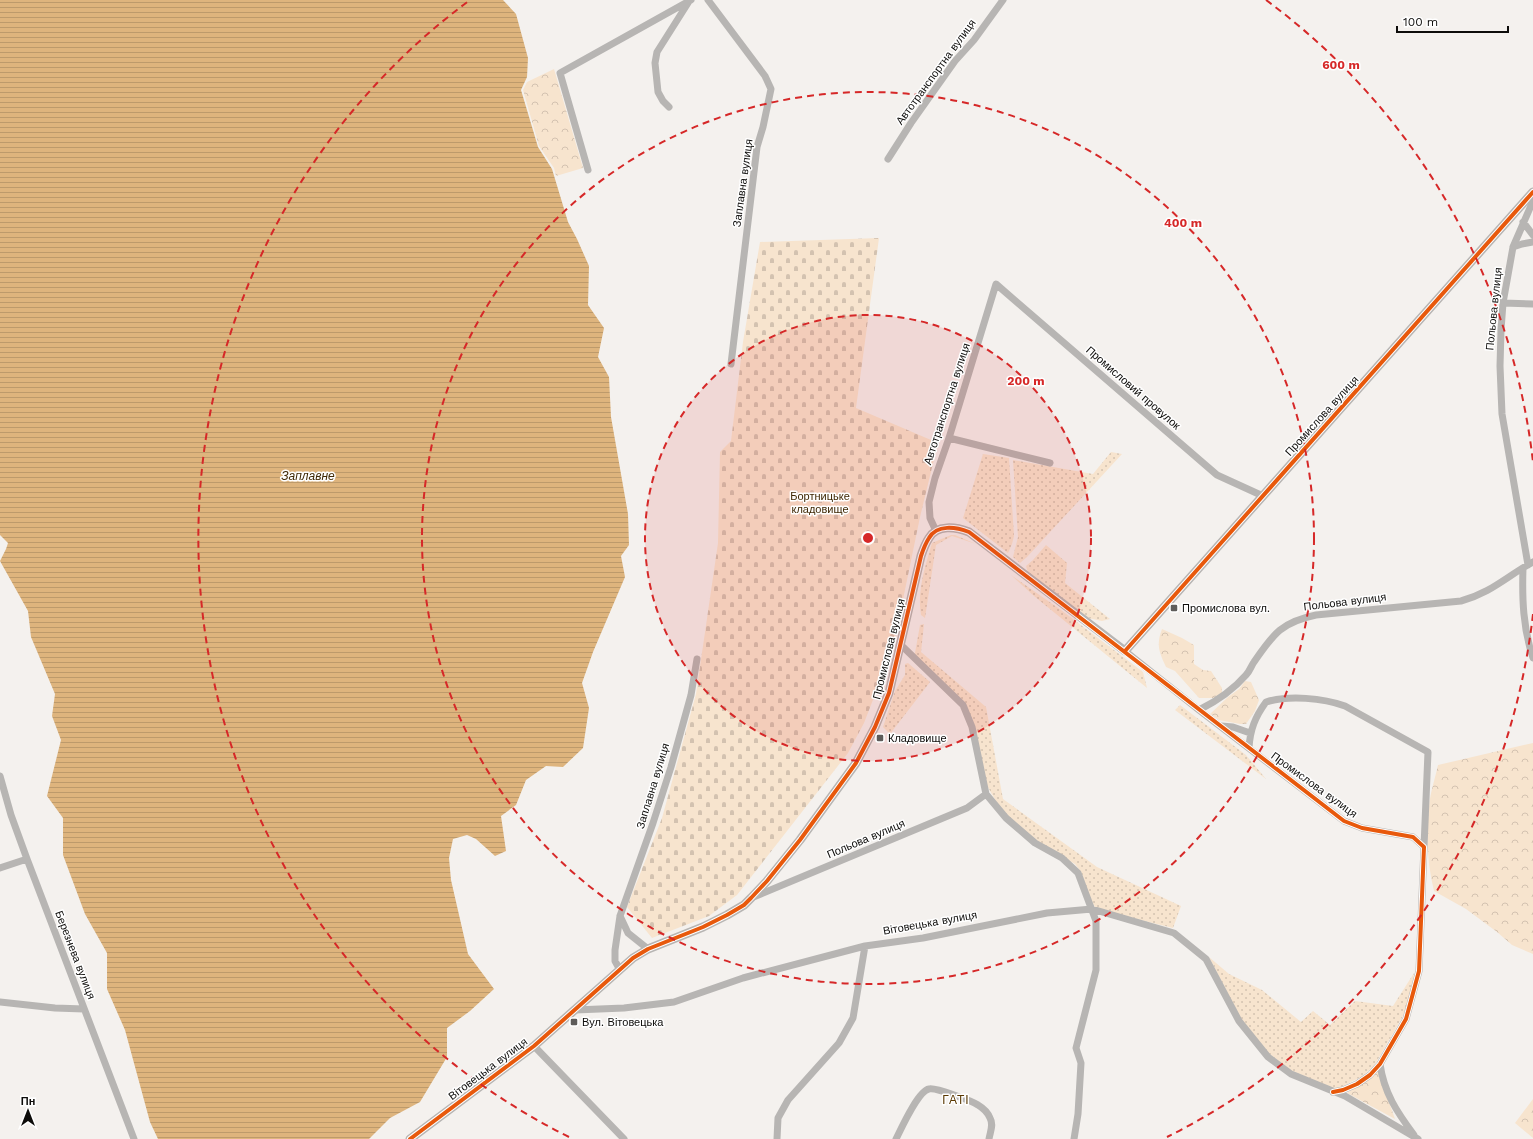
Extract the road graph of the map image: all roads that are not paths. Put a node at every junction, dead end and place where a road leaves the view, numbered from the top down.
1 (708, 0) edge
2 (1003, 0) edge
3 (690, 1) edge
4 (669, 107) dead end
5 (888, 159) dead end
6 (588, 170) dead end
7 (1533, 192) edge
8 (1533, 201) edge
9 (1523, 222) junction
10 (1533, 235) edge
11 (1533, 242) edge
12 (1513, 247) junction
13 (996, 284) joint
14 (1503, 303) junction
15 (1533, 304) edge
16 (731, 364) dead end
17 (949, 438) junction
18 (1050, 463) dead end
19 (1263, 496) junction
20 (936, 531) junction
21 (1528, 565) edge
22 (901, 645) junction
23 (1125, 651) junction
24 (1533, 658) edge
25 (697, 659) dead end
26 (1200, 710) junction
27 (1220, 726) junction
28 (1250, 733) junction
29 (1249, 748) junction
30 (0, 776) edge
31 (986, 794) junction
32 (1424, 847) junction
33 (27, 859) junction
34 (0, 868) edge
35 (751, 898) junction
36 (1092, 909) junction
37 (620, 916) junction
38 (865, 946) junction
39 (648, 949) junction
40 (620, 970) junction
41 (0, 1002) edge
42 (84, 1009) junction
43 (575, 1010) junction
44 (534, 1046) junction
45 (1380, 1064) junction
46 (1333, 1092) junction
47 (1417, 1138) edge
48 (134, 1139) edge
49 (410, 1139) edge
50 (624, 1139) edge
51 (777, 1139) edge
52 (896, 1139) edge
53 (989, 1139) edge
54 (1074, 1139) edge

1 - 16 street, Заплавна вулиця
2 - 5 street, Автотранспортна вулиця
3 - 4 street
3 - 6 street
7 - 19 street, Промислова вулиця
8 - 9 street, Польова вулиця
9 - 10 street
9 - 12 street, Польова вулиця
11 - 12 street
12 - 14 street, Польова вулиця
13 - 17 street, Автотранспортна вулиця
13 - 19 street, Промисловий провулок
14 - 15 street
14 - 21 street, Польова вулиця
17 - 18 street
17 - 20 street, Автотранспортна вулиця
19 - 23 street, Промислова вулиця
20 - 22 street, Промислова вулиця
20 - 23 street, Промислова вулиця
21 - 24 street, Польова вулиця
21 - 26 street, Польова вулиця
22 - 31 street
22 - 35 street, Промислова вулиця
23 - 26 street, Промислова вулиця
25 - 37 street, Заплавна вулиця
26 - 27 street, Промислова вулиця
27 - 28 street
27 - 29 street, Промислова вулиця
28 - 29 street
28 - 32 street
29 - 32 street, Промислова вулиця
30 - 33 street, Березнева вулиця
31 - 35 street, Польова вулиця
31 - 36 street
32 - 45 street
33 - 34 street
33 - 42 street, Березнева вулиця
35 - 39 street, Промислова вулиця
36 - 38 street, Вітовецька вулиця
36 - 46 street, Вітовецька вулиця
36 - 54 street
37 - 39 street
37 - 40 street, Заплавна вулиця
38 - 43 street, Вітовецька вулиця
38 - 51 street
39 - 40 street, Промислова вулиця
40 - 43 street, Промислова вулиця
41 - 42 street
42 - 48 street, Березнева вулиця
43 - 44 street, Вітовецька вулиця
44 - 49 street, Вітовецька вулиця
44 - 50 street
45 - 46 street
45 - 47 street
46 - 47 street, Вітовецька вулиця
52 - 53 street

